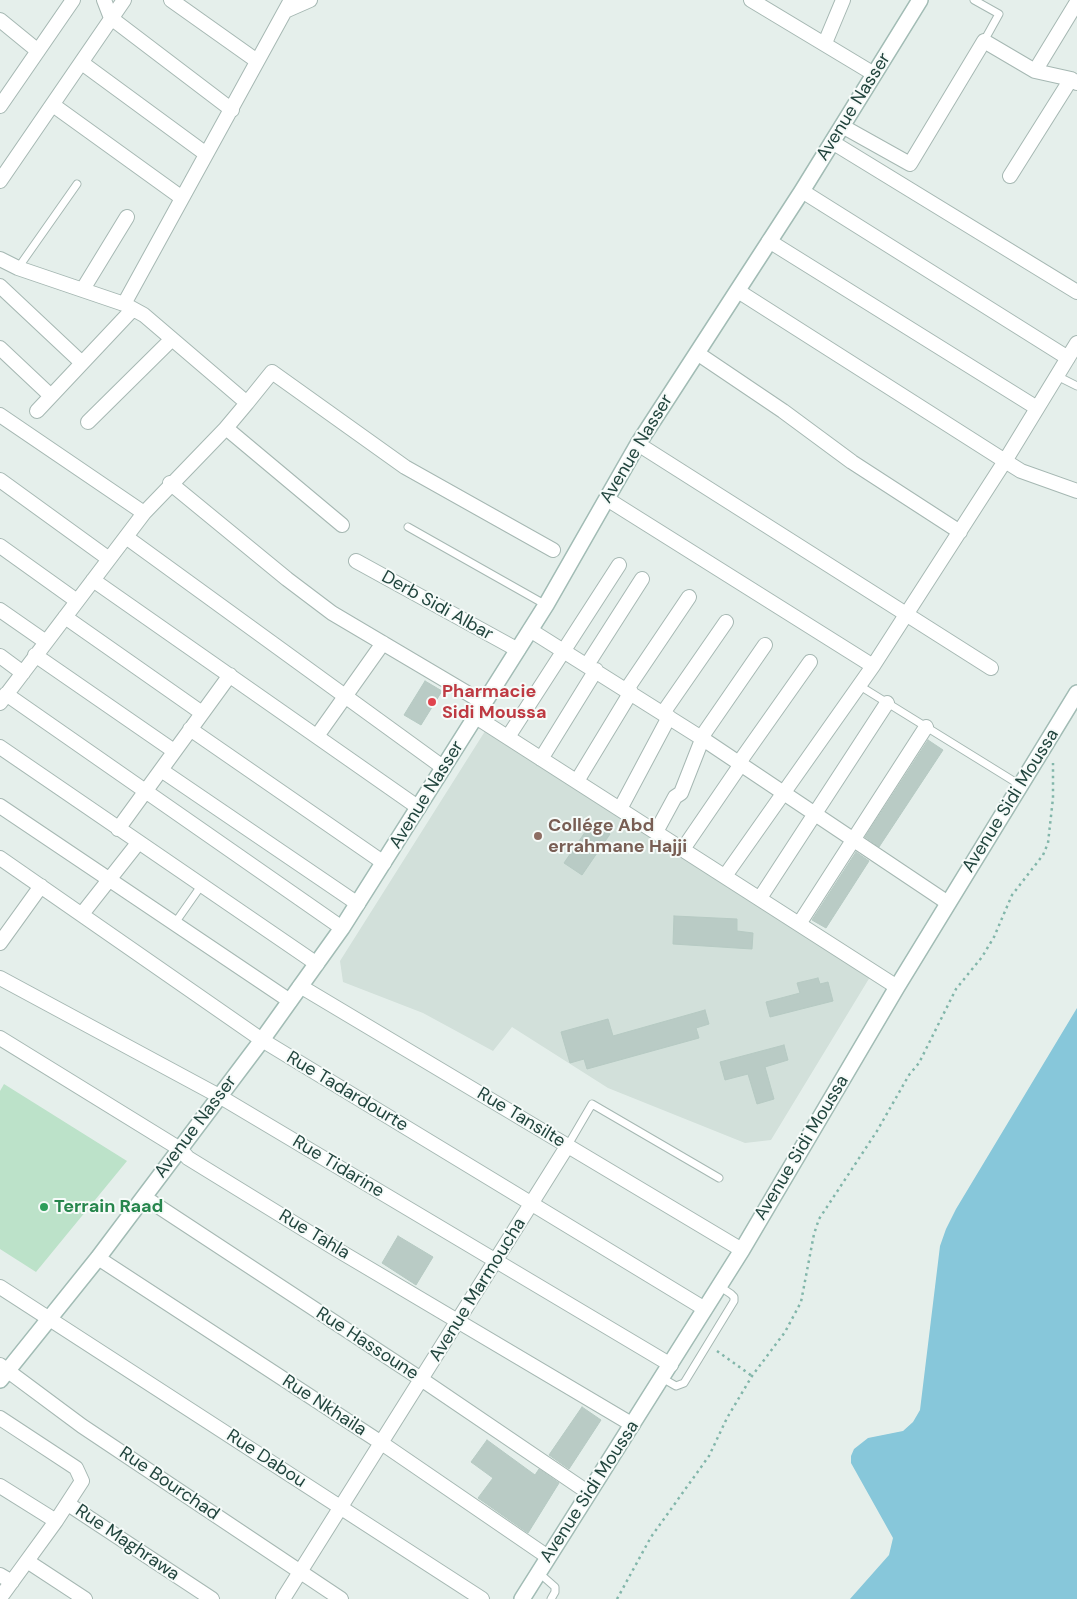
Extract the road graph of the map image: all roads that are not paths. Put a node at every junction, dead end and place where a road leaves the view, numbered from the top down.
1 (104, 0) edge
2 (124, 0) edge
3 (172, 0) edge
4 (310, 0) edge
5 (751, 0) edge
6 (843, 0) edge
7 (920, 0) edge
8 (974, 0) edge
9 (70, 1) edge
10 (1077, 2) edge
11 (288, 5) edge
12 (111, 18) junction
13 (0, 20) edge
14 (984, 41) junction
15 (825, 44) junction
16 (38, 51) junction
17 (257, 61) junction
18 (82, 63) junction
19 (1035, 71) junction
20 (874, 74) junction
21 (1074, 81) edge
22 (2, 99) edge
23 (53, 105) junction
24 (232, 110) junction
25 (842, 126) junction
26 (832, 142) junction
27 (206, 154) junction
28 (1010, 176) dead end
29 (0, 181) edge
30 (77, 184) dead end
31 (802, 191) junction
32 (182, 198) junction
33 (127, 216) dead end
34 (769, 242) junction
35 (6, 266) edge
36 (0, 286) edge
37 (83, 289) junction
38 (738, 290) junction
39 (1077, 292) edge
40 (129, 306) junction
41 (172, 339) junction
42 (1077, 343) edge
43 (0, 348) edge
44 (697, 353) junction
45 (1068, 358) junction
46 (82, 363) junction
47 (1056, 376) junction
48 (1077, 386) edge
49 (51, 396) junction
50 (246, 403) junction
51 (1036, 408) junction
52 (37, 411) dead end
53 (0, 415) edge
54 (88, 422) dead end
55 (226, 428) junction
56 (638, 444) junction
57 (1005, 461) junction
58 (0, 480) edge
59 (170, 483) junction
60 (1077, 491) edge
61 (607, 499) junction
62 (144, 513) junction
63 (342, 525) dead end
64 (408, 527) dead end
65 (960, 532) junction
66 (126, 537) junction
67 (0, 546) edge
68 (109, 559) junction
69 (356, 561) dead end
70 (572, 561) junction
71 (619, 565) dead end
72 (642, 579) dead end
73 (93, 580) junction
74 (689, 597) dead end
75 (77, 600) junction
76 (546, 605) junction
77 (0, 610) edge
78 (906, 615) junction
79 (65, 617) junction
80 (726, 622) dead end
81 (530, 630) junction
82 (46, 642) junction
83 (383, 643) junction
84 (765, 645) dead end
85 (518, 650) junction
86 (564, 651) junction
87 (36, 655) junction
88 (0, 656) edge
89 (810, 662) dead end
90 (873, 666) junction
91 (592, 668) junction
92 (991, 668) dead end
93 (23, 673) junction
94 (230, 675) junction
95 (860, 686) junction
96 (629, 691) junction
97 (1077, 693) edge
98 (346, 695) junction
99 (3, 699) edge
100 (484, 703) junction
101 (887, 703) junction
102 (202, 713) junction
103 (666, 715) junction
104 (476, 717) junction
105 (926, 727) junction
106 (190, 729) junction
107 (317, 736) junction
108 (508, 738) junction
109 (703, 739) junction
110 (0, 747) edge
111 (174, 751) junction
112 (541, 759) junction
113 (740, 764) junction
114 (444, 768) junction
115 (161, 770) junction
116 (577, 781) junction
117 (1020, 785) junction
118 (146, 792) junction
119 (783, 793) junction
120 (0, 806) edge
121 (419, 808) junction
122 (620, 809) junction
123 (814, 814) junction
124 (118, 829) junction
125 (656, 832) junction
126 (852, 838) junction
127 (138, 843) junction
128 (683, 849) junction
129 (0, 858) edge
130 (384, 863) junction
131 (725, 876) junction
132 (109, 879) junction
133 (41, 886) junction
134 (201, 886) junction
135 (760, 898) junction
136 (948, 903) junction
137 (358, 904) junction
138 (82, 914) junction
139 (175, 923) junction
140 (799, 924) junction
141 (342, 928) junction
142 (0, 943) edge
143 (317, 964) junction
144 (0, 978) edge
145 (300, 986) junction
146 (897, 987) junction
147 (290, 1001) junction
148 (0, 1038) edge
149 (262, 1040) junction
150 (219, 1096) junction
151 (568, 1145) junction
152 (180, 1149) junction
153 (719, 1178) dead end
154 (144, 1197) junction
155 (533, 1204) junction
156 (742, 1250) junction
157 (98, 1258) junction
158 (497, 1261) junction
159 (719, 1286) junction
160 (0, 1287) edge
161 (705, 1309) junction
162 (49, 1320) junction
163 (460, 1321) junction
164 (671, 1365) junction
165 (2, 1372) edge
166 (662, 1378) junction
167 (421, 1379) junction
168 (0, 1418) edge
169 (633, 1425) junction
170 (383, 1444) junction
171 (0, 1486) edge
172 (589, 1493) junction
173 (68, 1504) junction
174 (343, 1508) junction
175 (56, 1521) junction
176 (548, 1557) junction
177 (28, 1561) junction
178 (301, 1572) junction
179 (538, 1572) junction
180 (6, 1578) edge
181 (0, 1598) edge
182 (85, 1599) edge
183 (212, 1599) edge
184 (283, 1599) edge
185 (341, 1599) edge
186 (482, 1599) edge
187 (522, 1599) edge
188 (551, 1599) edge

1 - 12 street
2 - 12 street
3 - 17 street
4 - 11 street
5 - 15 street
6 - 15 street
7 - 20 street, Avenue Nasser
8 - 14 lane
9 - 16 street
10 - 19 street
11 - 17 street
12 - 18 street
12 - 24 street
13 - 16 street
14 - 19 street
14 - 25 street
15 - 20 street
16 - 22 street
17 - 24 street
18 - 23 street
18 - 27 street
19 - 21 street
20 - 25 street, Avenue Nasser
21 - 28 street
23 - 29 street
23 - 32 street
24 - 27 street
25 - 26 street, Avenue Nasser
26 - 31 street, Avenue Nasser
26 - 39 street
27 - 32 street
30 - 35 lane
31 - 34 street, Avenue Nasser
31 - 45 street
32 - 40 street
33 - 37 street
34 - 38 street, Avenue Nasser
34 - 51 street
35 - 37 street
36 - 46 street
37 - 40 street
38 - 44 street, Avenue Nasser
38 - 57 street
40 - 41 street
40 - 46 street
41 - 50 street
41 - 54 street
42 - 45 street
43 - 49 street
44 - 56 street, Avenue Nasser
44 - 65 street
45 - 47 street
46 - 49 street
47 - 48 lane
47 - 51 street
49 - 52 street
50 - 55 street
50 - 70 street
51 - 57 street
53 - 62 street
55 - 59 street
55 - 63 street
56 - 61 street, Avenue Nasser
56 - 78 street
57 - 60 street
57 - 65 street
58 - 68 street
59 - 62 street
59 - 83 street
61 - 70 street, Avenue Nasser
61 - 90 street
62 - 66 street
64 - 76 lane
65 - 78 street
66 - 68 street
66 - 98 street
67 - 75 street
68 - 73 street
69 - 85 street, Derb Sidi Albar
70 - 76 street, Avenue Nasser
71 - 86 street
72 - 91 street
73 - 75 street
73 - 94 street
74 - 96 street
75 - 79 street
76 - 81 street, Avenue Nasser
77 - 82 street
78 - 90 street
78 - 92 street
79 - 82 street
79 - 102 street
80 - 103 street
81 - 85 street, Avenue Nasser
81 - 86 street
82 - 87 street
83 - 98 street
83 - 100 street
84 - 109 street
85 - 100 street, Avenue Nasser
86 - 91 street
86 - 108 street
87 - 93 street
87 - 111 street
88 - 93 street
89 - 113 street
90 - 95 street
91 - 96 street
91 - 112 street
93 - 99 street
94 - 102 street
94 - 107 street
95 - 101 lane
95 - 119 street
96 - 103 street
96 - 116 street
97 - 117 street, Avenue Sidi Moussa
98 - 107 street
98 - 114 street
99 - 118 street
100 - 104 street, Avenue Nasser
101 - 105 lane
101 - 123 street
102 - 106 street
103 - 109 street
103 - 122 street
104 - 108 street
104 - 114 street, Avenue Nasser
105 - 117 lane
105 - 126 street
106 - 111 street
106 - 130 street
107 - 121 street
108 - 112 street
109 - 113 street
109 - 125 street
110 - 124 street
111 - 115 street
112 - 116 street
113 - 119 street
113 - 128 street
114 - 121 street, Avenue Nasser
115 - 118 street
115 - 137 street
116 - 122 street
117 - 136 street, Avenue Sidi Moussa
118 - 124 street
118 - 141 street
119 - 123 street
119 - 131 street
120 - 132 street
121 - 130 street, Avenue Nasser
122 - 125 street
123 - 126 street
123 - 135 street
124 - 127 street
125 - 128 street
126 - 136 street
126 - 140 street
127 - 132 street
127 - 134 street
128 - 131 street
129 - 133 street, Rue Tadardourte
130 - 137 street, Avenue Nasser
131 - 135 street
132 - 138 street
132 - 139 street
133 - 138 street, Rue Tadardourte
133 - 142 street
134 - 139 lane
134 - 143 street
135 - 140 street
136 - 146 street, Avenue Sidi Moussa
137 - 141 street, Avenue Nasser
138 - 149 street, Rue Tadardourte
139 - 147 street
140 - 146 street
141 - 143 street, Avenue Nasser
143 - 145 street, Avenue Nasser
144 - 150 street, Rue Tidarine
145 - 147 street, Avenue Nasser
145 - 151 street, Rue Tansilte
146 - 156 street, Avenue Sidi Moussa
147 - 149 street, Avenue Nasser
148 - 152 street, Rue Tahla
149 - 150 street, Avenue Nasser
149 - 155 street, Rue Tadardourte
150 - 152 street, Avenue Nasser
150 - 158 street, Rue Tidarine
151 - 153 lane, Avenue Marmoucha
151 - 155 street, Avenue Marmoucha
151 - 156 street, Rue Tansilte
152 - 154 street, Avenue Nasser
152 - 163 street, Rue Tahla
154 - 157 street, Avenue Nasser
154 - 167 street, Rue Hassoune
155 - 158 street, Avenue Marmoucha
155 - 161 street, Rue Tadardourte
156 - 159 street, Avenue Sidi Moussa
157 - 162 street, Avenue Nasser
157 - 170 street, Rue Nkhaila
158 - 163 street, Avenue Marmoucha
158 - 164 street, Rue Tidarine
159 - 161 street, Avenue Sidi Moussa
159 - 166 lane
160 - 162 street, Rue Dabou
161 - 164 street, Avenue Sidi Moussa
162 - 165 street, Avenue Nasser
162 - 174 street, Rue Dabou
163 - 167 street, Avenue Marmoucha
163 - 169 street, Rue Tahla
164 - 166 street, Avenue Sidi Moussa
165 - 178 street, Rue Bourchad
166 - 169 street, Avenue Sidi Moussa
167 - 170 street, Avenue Marmoucha
167 - 172 street, Rue Hassoune
168 - 173 street
169 - 172 street, Avenue Sidi Moussa
170 - 174 street, Avenue Marmoucha
170 - 176 street, Rue Nkhaila
171 - 175 street
172 - 176 street, Avenue Sidi Moussa
173 - 175 street
173 - 183 street, Rue Maghrawa
174 - 178 street, Avenue Marmoucha
174 - 186 street, Rue Dabou
175 - 177 street
176 - 179 street, Avenue Sidi Moussa
177 - 180 street
177 - 182 street
178 - 184 street, Avenue Marmoucha
178 - 185 street, Rue Bourchad
179 - 187 street, Avenue Sidi Moussa
179 - 188 lane
180 - 181 street

